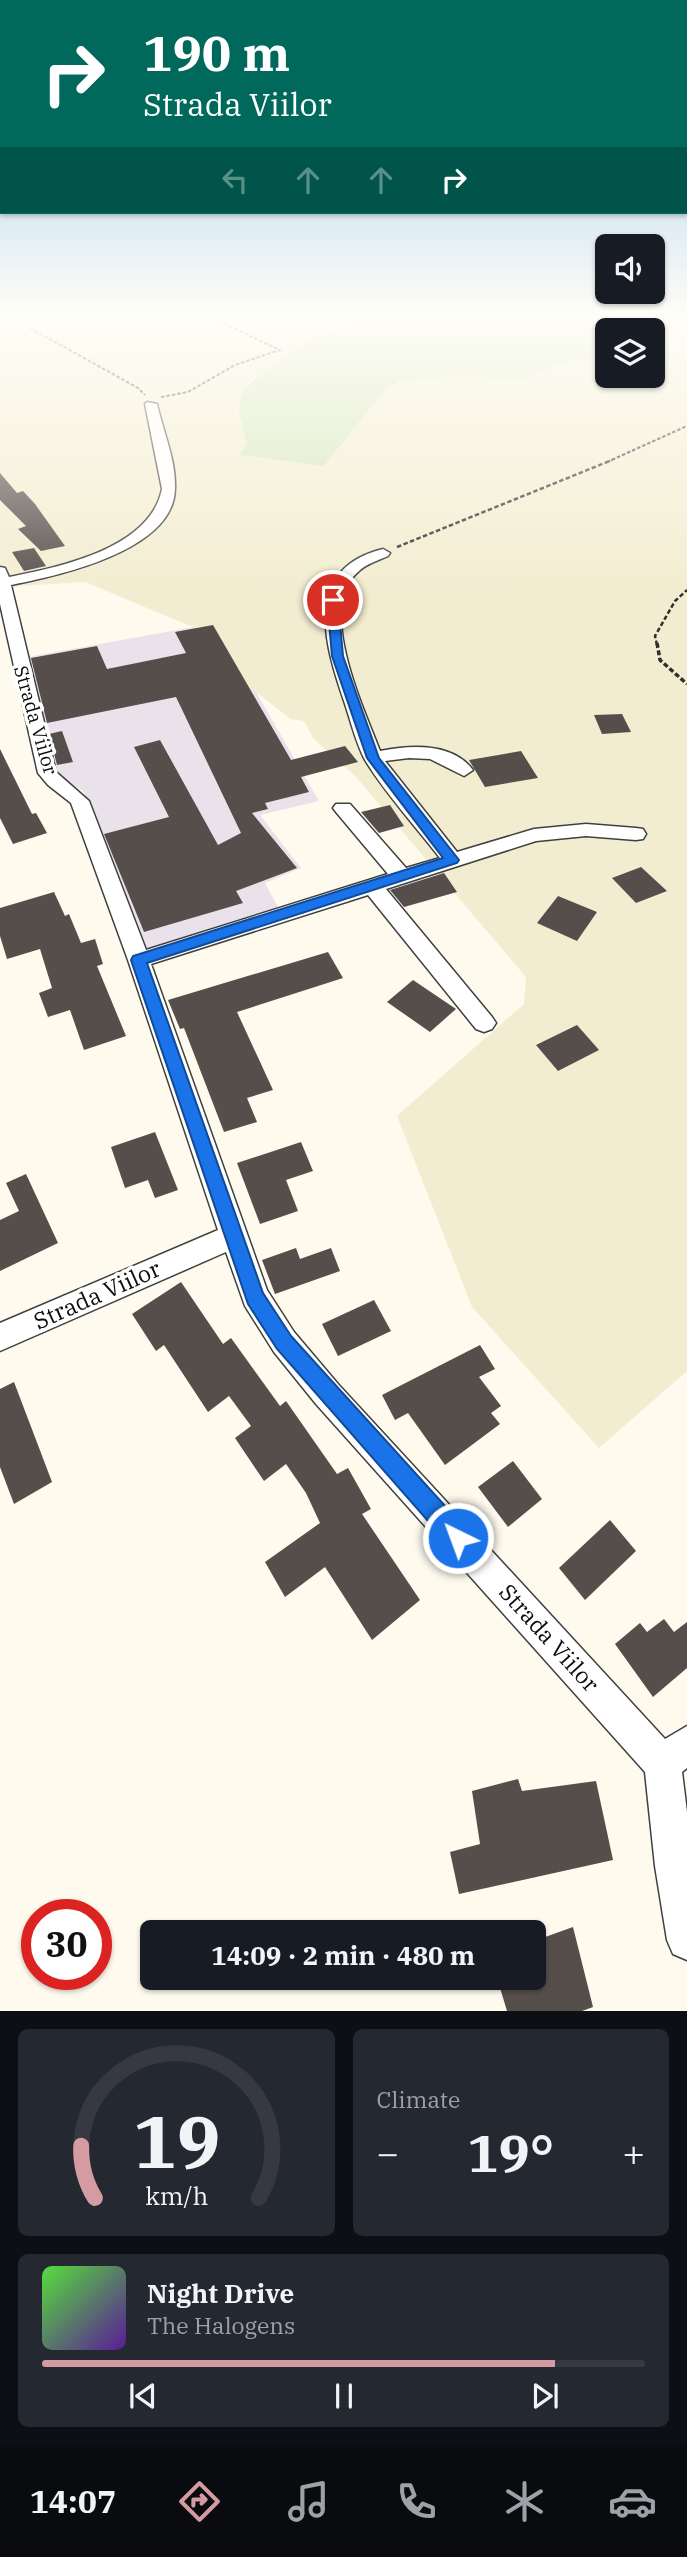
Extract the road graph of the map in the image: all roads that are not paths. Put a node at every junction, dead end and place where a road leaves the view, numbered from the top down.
1 (152, 410) edge
2 (383, 553) road end
3 (1, 579) edge
4 (373, 758) junction
5 (464, 770) dead end
6 (343, 808) dead end
7 (636, 834) dead end
8 (452, 860) junction
9 (400, 875) junction
10 (371, 885) junction
11 (139, 960) junction
12 (484, 1023) dead end
13 (233, 1236) junction
14 (0, 1337) edge
15 (675, 1754) edge
16 (687, 1940) edge

1 - 3 street, Strada Viilor
2 - 4 street
3 - 11 street, Strada Viilor
4 - 5 street
4 - 8 street
6 - 9 street
7 - 8 street
8 - 9 street
9 - 10 street
10 - 11 street
10 - 12 street
11 - 13 street, Strada Viilor
13 - 14 street, Strada Viilor
13 - 15 street, Strada Viilor
15 - 16 street, Strada Viilor

